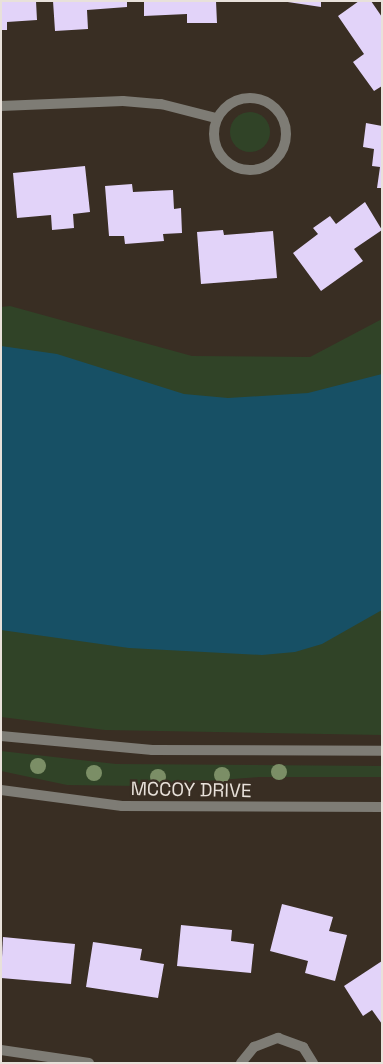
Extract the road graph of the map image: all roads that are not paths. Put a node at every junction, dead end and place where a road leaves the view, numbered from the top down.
1 (1, 106) edge
2 (216, 118) junction
3 (1, 736) edge
4 (382, 751) edge
5 (1, 790) edge
6 (382, 807) edge
7 (1, 1050) edge
8 (89, 1063) edge
9 (240, 1063) edge
10 (313, 1063) edge

1 - 2 street
2 - 2 street
3 - 4 street, MCCOY DRIVE
5 - 6 street, MCCOY DRIVE
7 - 8 street
9 - 10 street

